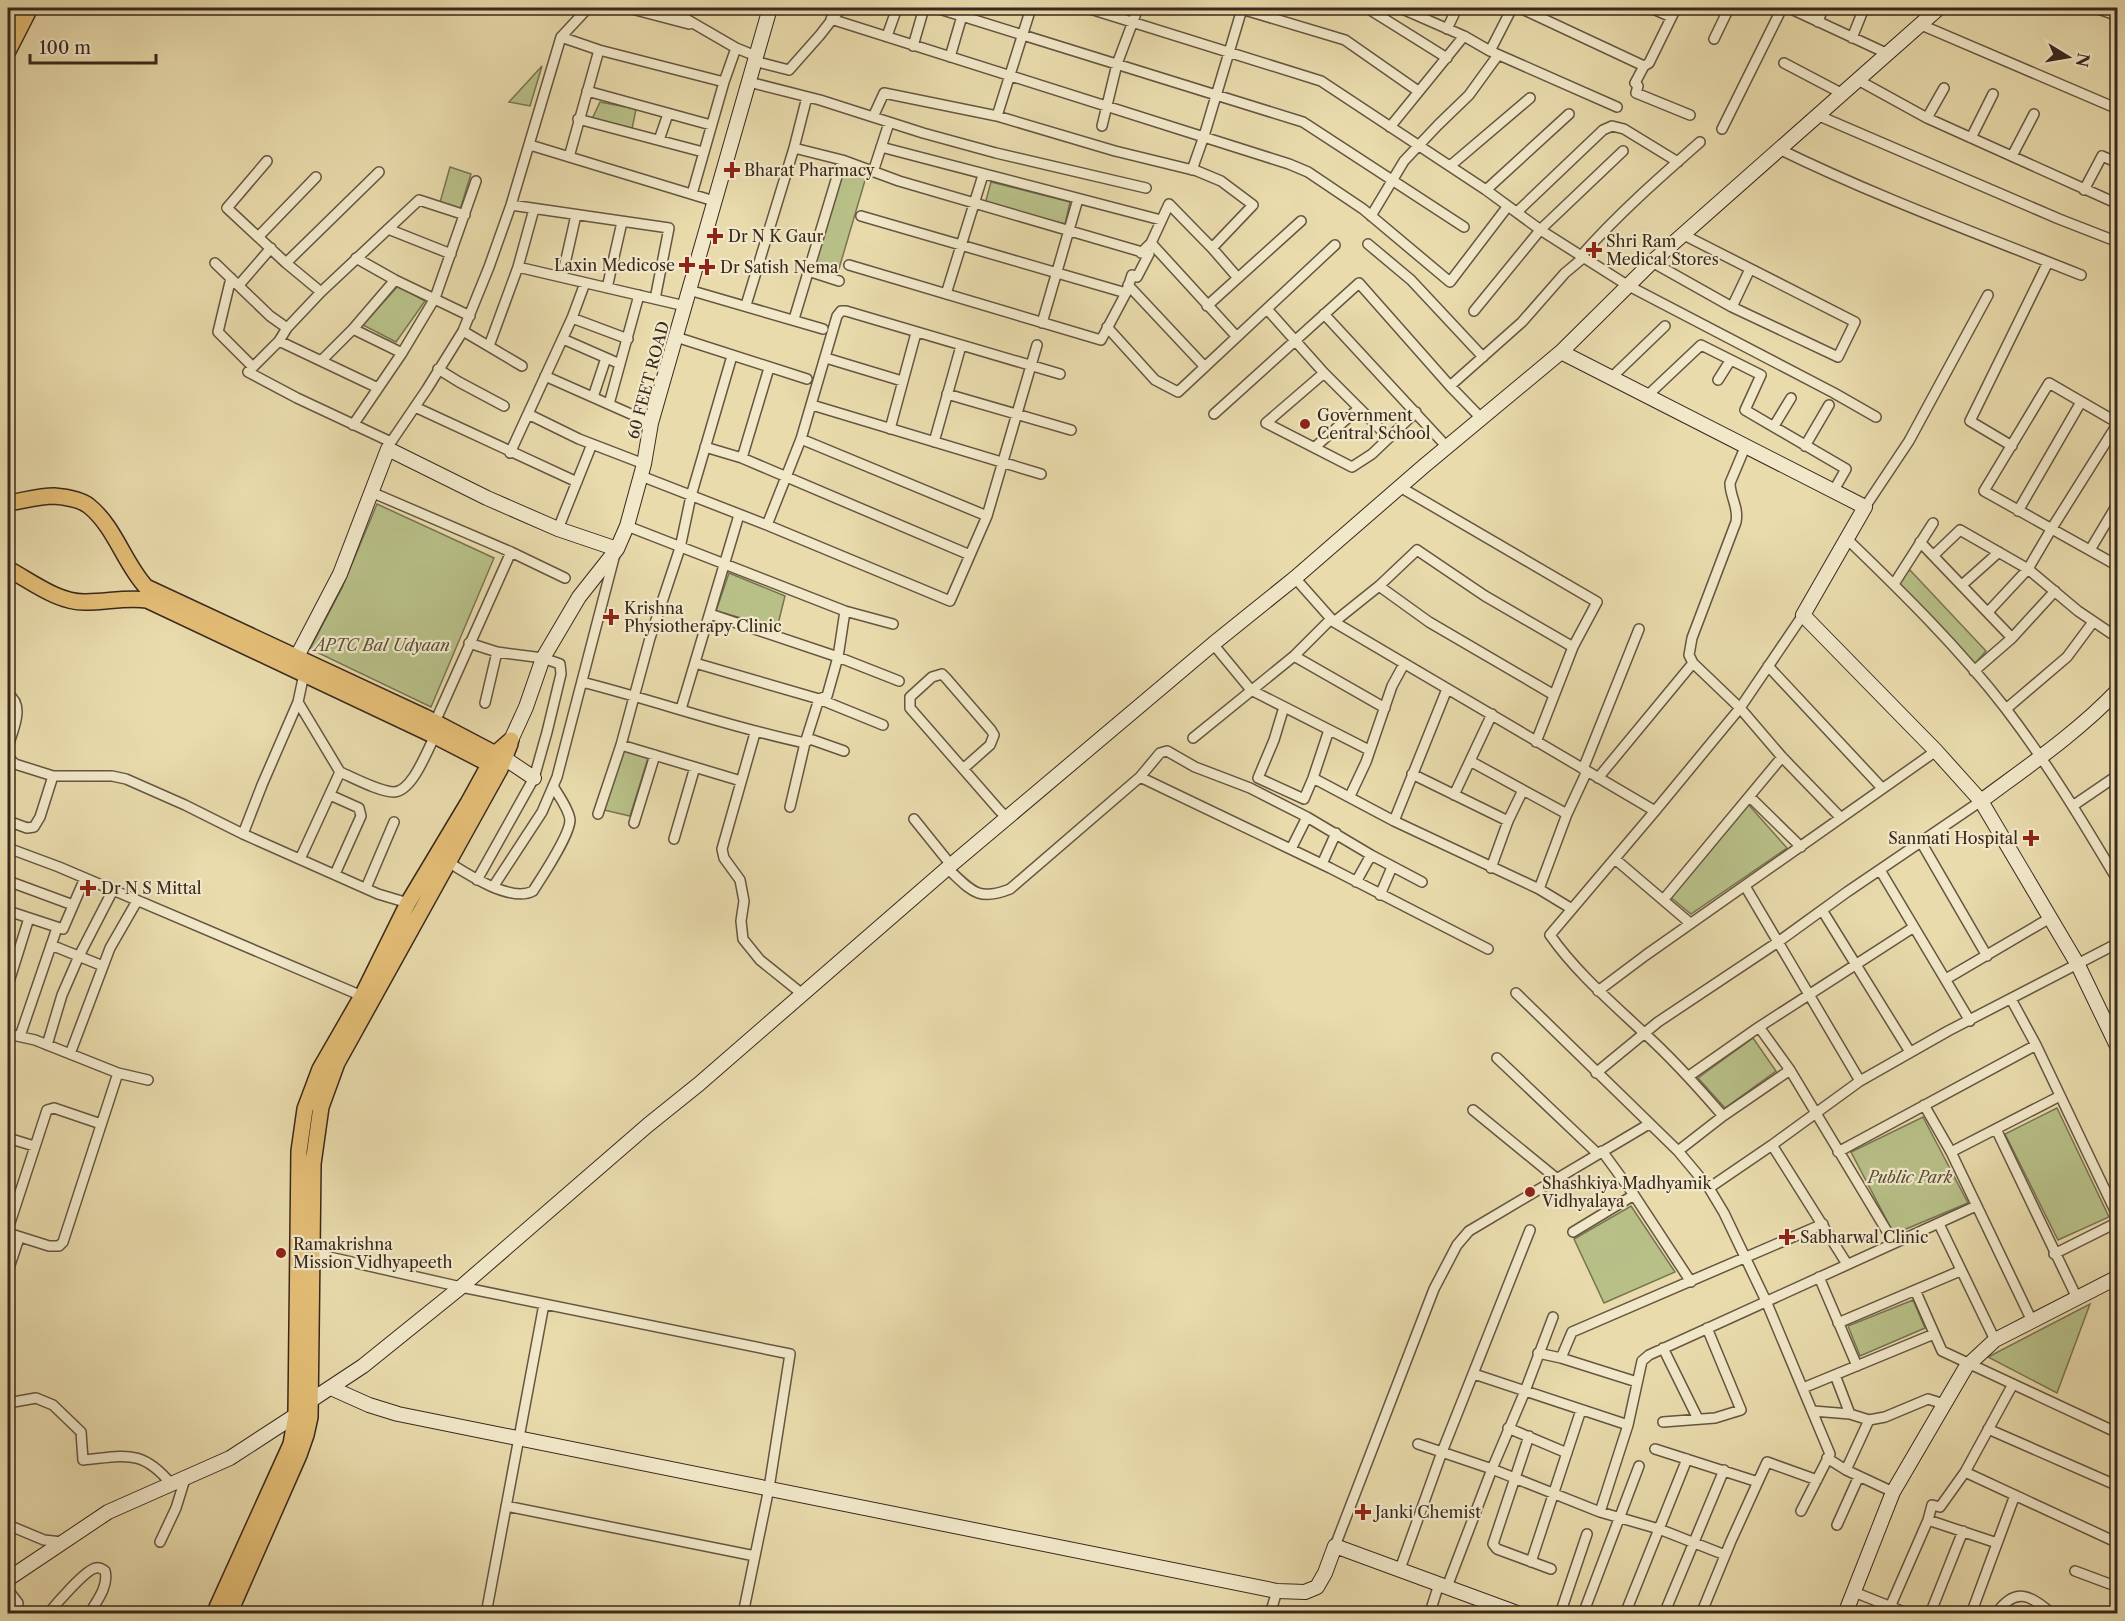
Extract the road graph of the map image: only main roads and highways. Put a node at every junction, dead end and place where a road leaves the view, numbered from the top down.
1 (16, 8) edge
2 (30, 8) edge
3 (8, 24) edge
4 (8, 51) edge
5 (8, 503) edge
6 (8, 569) edge
7 (297, 666) junction
8 (511, 740) road end
9 (497, 762) junction
10 (214, 1614) edge
11 (229, 1614) edge

1 - 3 main road
2 - 4 main road
5 - 7 main road
6 - 7 main road
7 - 9 main road
8 - 9 main road
9 - 10 main road
9 - 11 main road

